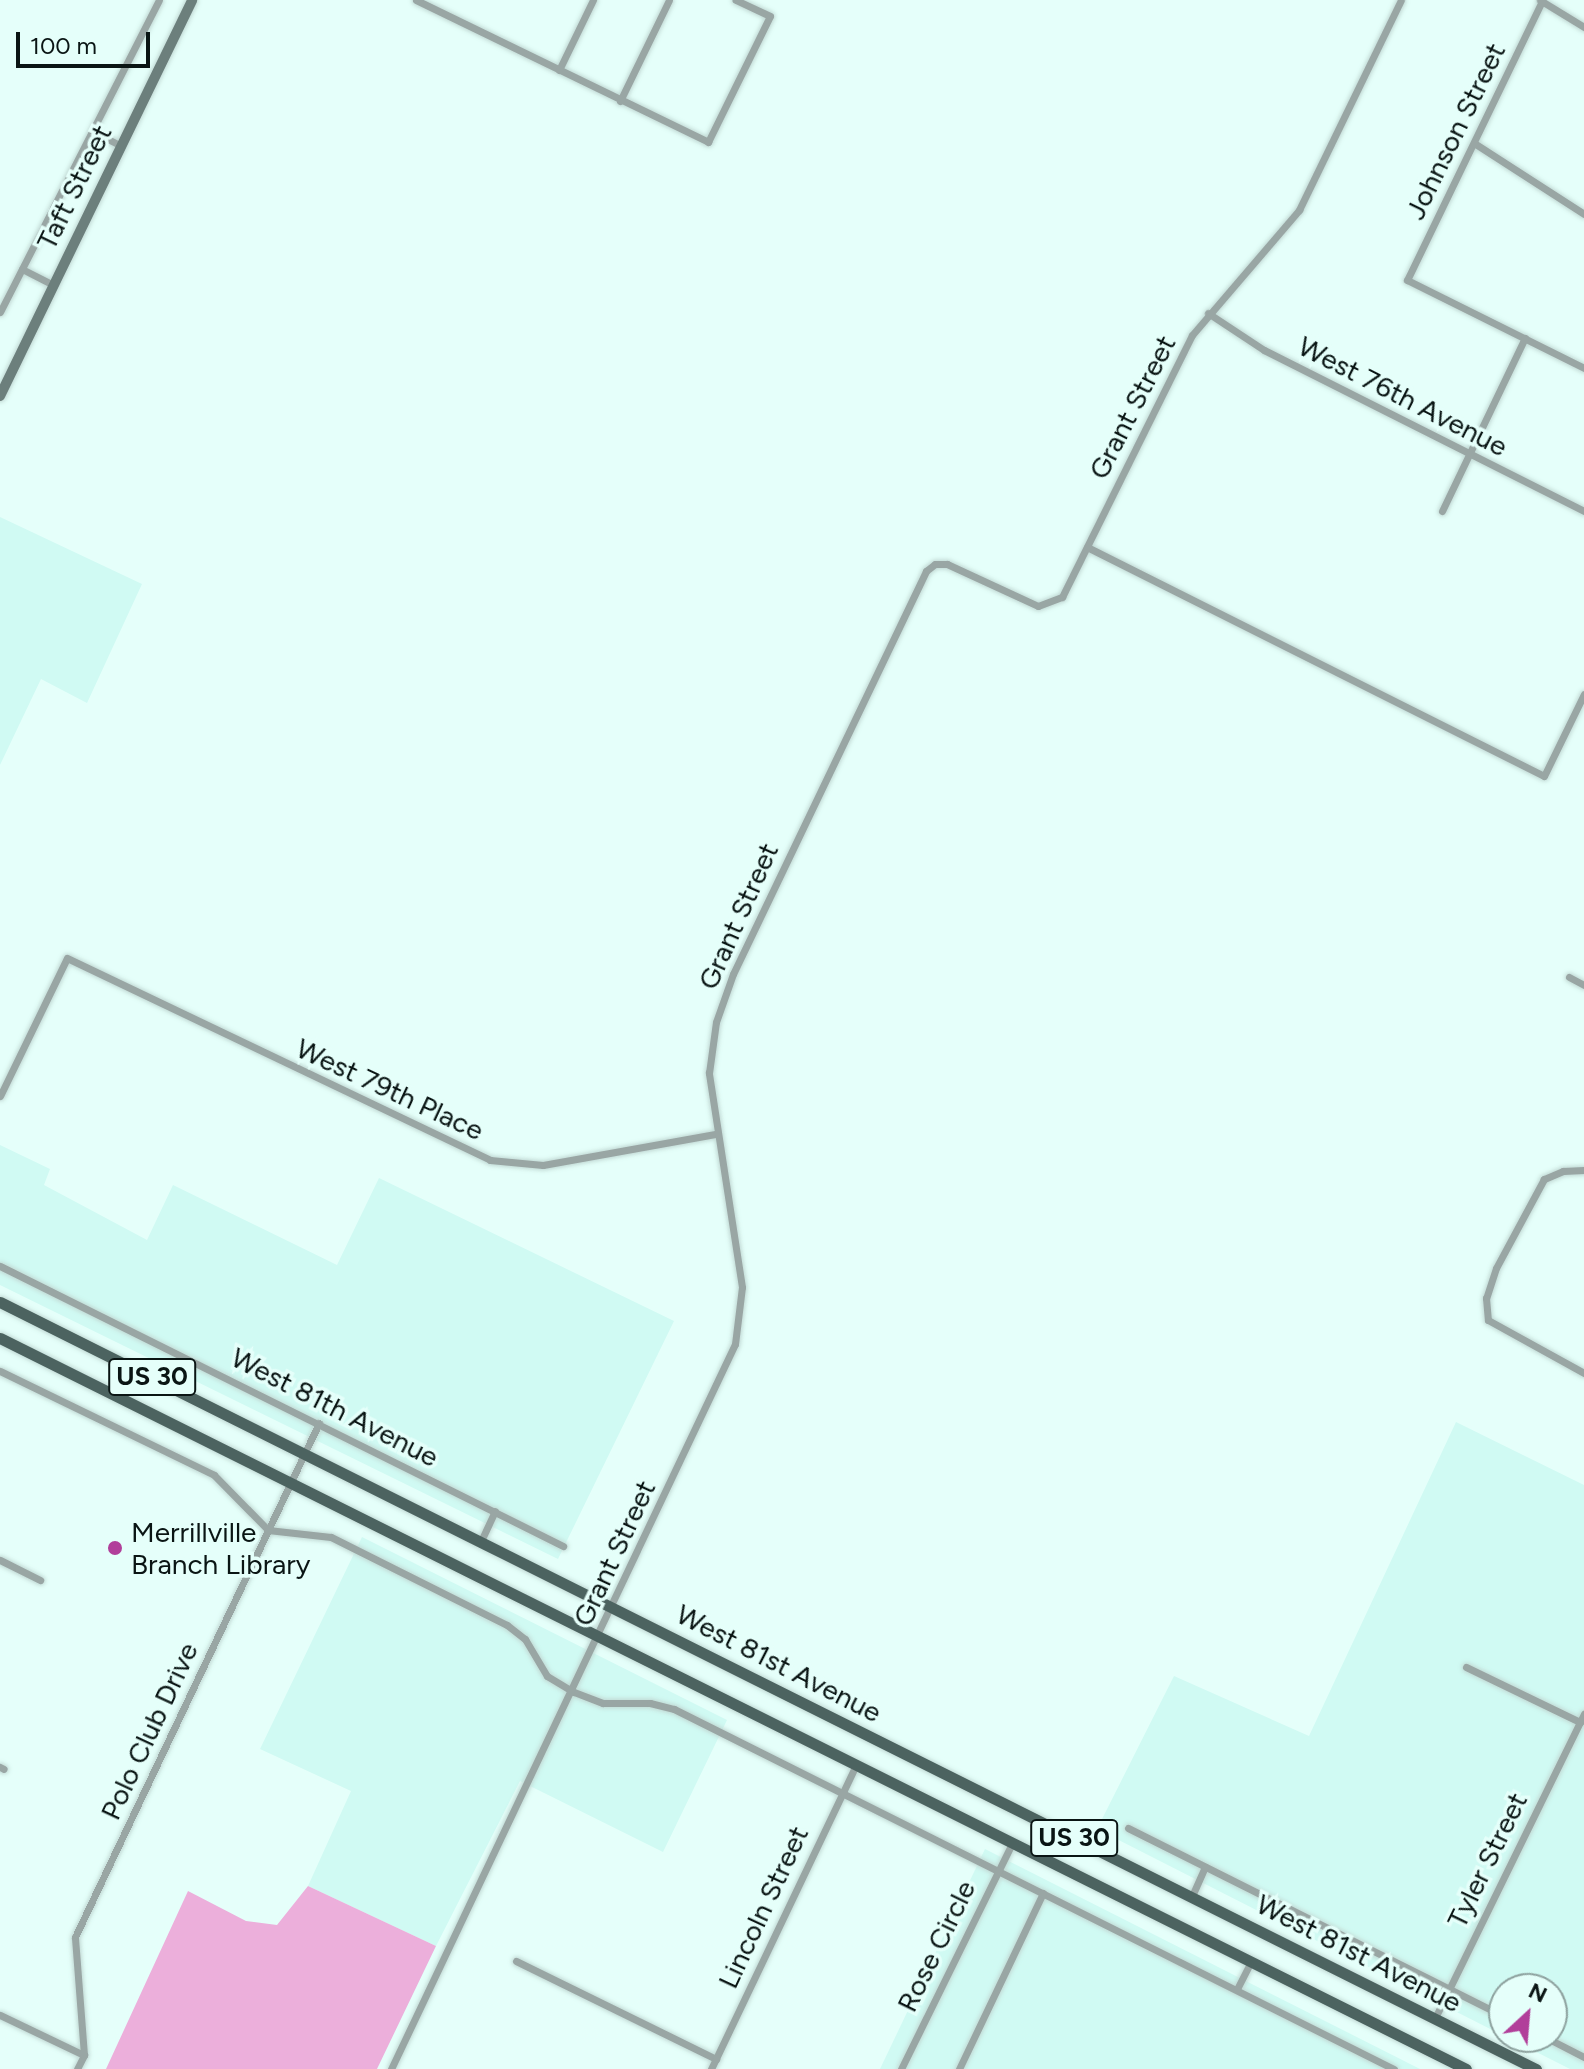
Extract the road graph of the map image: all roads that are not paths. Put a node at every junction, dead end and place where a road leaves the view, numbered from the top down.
1 (159, 0) edge
2 (192, 0) edge
3 (416, 0) edge
4 (593, 0) edge
5 (669, 0) edge
6 (735, 0) edge
7 (1401, 0) edge
8 (1541, 0) edge
9 (430, 3) edge
10 (1584, 27) edge
11 (559, 70) junction
12 (620, 101) junction
13 (94, 132) junction
14 (1474, 143) junction
15 (120, 145) junction
16 (1584, 214) edge
17 (22, 269) junction
18 (53, 285) junction
19 (0, 312) edge
20 (1208, 313) junction
21 (1525, 338) junction
22 (1584, 368) edge
23 (0, 396) edge
24 (1470, 453) junction
25 (1442, 511) dead end
26 (1584, 511) edge
27 (1087, 547) junction
28 (1584, 694) edge
29 (1569, 977) dead end
30 (1584, 985) edge
31 (0, 1096) edge
32 (715, 1134) junction
33 (1584, 1170) edge
34 (0, 1266) edge
35 (0, 1302) edge
36 (0, 1338) edge
37 (0, 1371) edge
38 (1584, 1373) edge
39 (319, 1423) junction
40 (305, 1453) junction
41 (290, 1483) junction
42 (495, 1511) junction
43 (268, 1530) junction
44 (481, 1541) junction
45 (563, 1546) dead end
46 (0, 1560) edge
47 (40, 1580) dead end
48 (613, 1606) junction
49 (600, 1637) junction
50 (1466, 1667) dead end
51 (574, 1692) junction
52 (1582, 1718) edge
53 (856, 1765) junction
54 (842, 1793) junction
55 (1128, 1828) dead end
56 (1012, 1843) junction
57 (1205, 1867) junction
58 (999, 1870) junction
59 (1043, 1893) junction
60 (1192, 1896) junction
61 (516, 1961) dead end
62 (1251, 1962) junction
63 (1237, 1989) junction
64 (1450, 1989) junction
65 (1488, 2008) edge
66 (0, 2015) edge
67 (1435, 2018) junction
68 (84, 2055) junction
69 (716, 2059) junction
70 (77, 2069) edge
71 (391, 2069) edge
72 (711, 2069) edge
73 (901, 2069) edge
74 (959, 2069) edge
75 (1394, 2069) edge
76 (1466, 2069) edge
77 (1536, 2069) edge

1 - 13 street
2 - 15 main road, Taft Street
3 - 9 street
4 - 11 street
5 - 12 street
6 - 12 street
7 - 20 street, Grant Street
8 - 10 street
8 - 14 street, Johnson Street
9 - 11 street
11 - 12 street
13 - 15 street
13 - 17 street
14 - 16 street
14 - 21 street, Johnson Street
15 - 18 main road, Taft Street
17 - 18 street
17 - 19 street
18 - 23 main road, Taft Street
20 - 24 street, West 76th Avenue
20 - 27 street, Grant Street
21 - 22 street
21 - 24 street
24 - 25 street
24 - 26 street, West 76th Avenue
27 - 28 street
27 - 32 street, Grant Street
29 - 30 street
31 - 32 street, West 79th Place
32 - 48 street, Grant Street
33 - 38 street
34 - 39 street, West 81th Avenue
35 - 40 main road, West 81st Avenue / US 30
36 - 41 main road, West 81st Avenue / US 30
37 - 43 street
39 - 40 street, Polo Club Drive
39 - 42 street, West 81th Avenue
40 - 41 street, Polo Club Drive
40 - 44 main road, West 81st Avenue / US 30
41 - 43 street, Polo Club Drive
41 - 49 main road, West 81st Avenue / US 30
42 - 44 street
42 - 45 street, West 81th Avenue
43 - 51 street
43 - 68 street, Polo Club Drive
44 - 48 main road, West 81st Avenue / US 30
46 - 47 street
48 - 49 street, Grant Street
48 - 60 main road, West 81st Avenue / US 30
49 - 51 street, Grant Street
49 - 53 main road, West 81st Avenue / US 30
50 - 52 street
51 - 54 street
51 - 71 street, Grant Street
52 - 64 street, Tyler Street
53 - 54 street, Lincoln Street
53 - 56 main road, West 81st Avenue / US 30
54 - 58 street
54 - 69 street, Lincoln Street
55 - 57 street
56 - 58 street, Rose Circle
56 - 62 main road, West 81st Avenue / US 30
57 - 60 street
57 - 64 street
58 - 59 street
58 - 73 street, Rose Circle
59 - 63 street
59 - 74 street
60 - 67 main road, West 81st Avenue / US 30
61 - 69 street
62 - 63 street
62 - 76 main road, West 81st Avenue / US 30
63 - 75 street
64 - 65 street
64 - 67 street, Tyler Street
66 - 68 street
67 - 77 main road, West 81st Avenue / US 30
68 - 70 street
69 - 72 street, Lincoln Street

